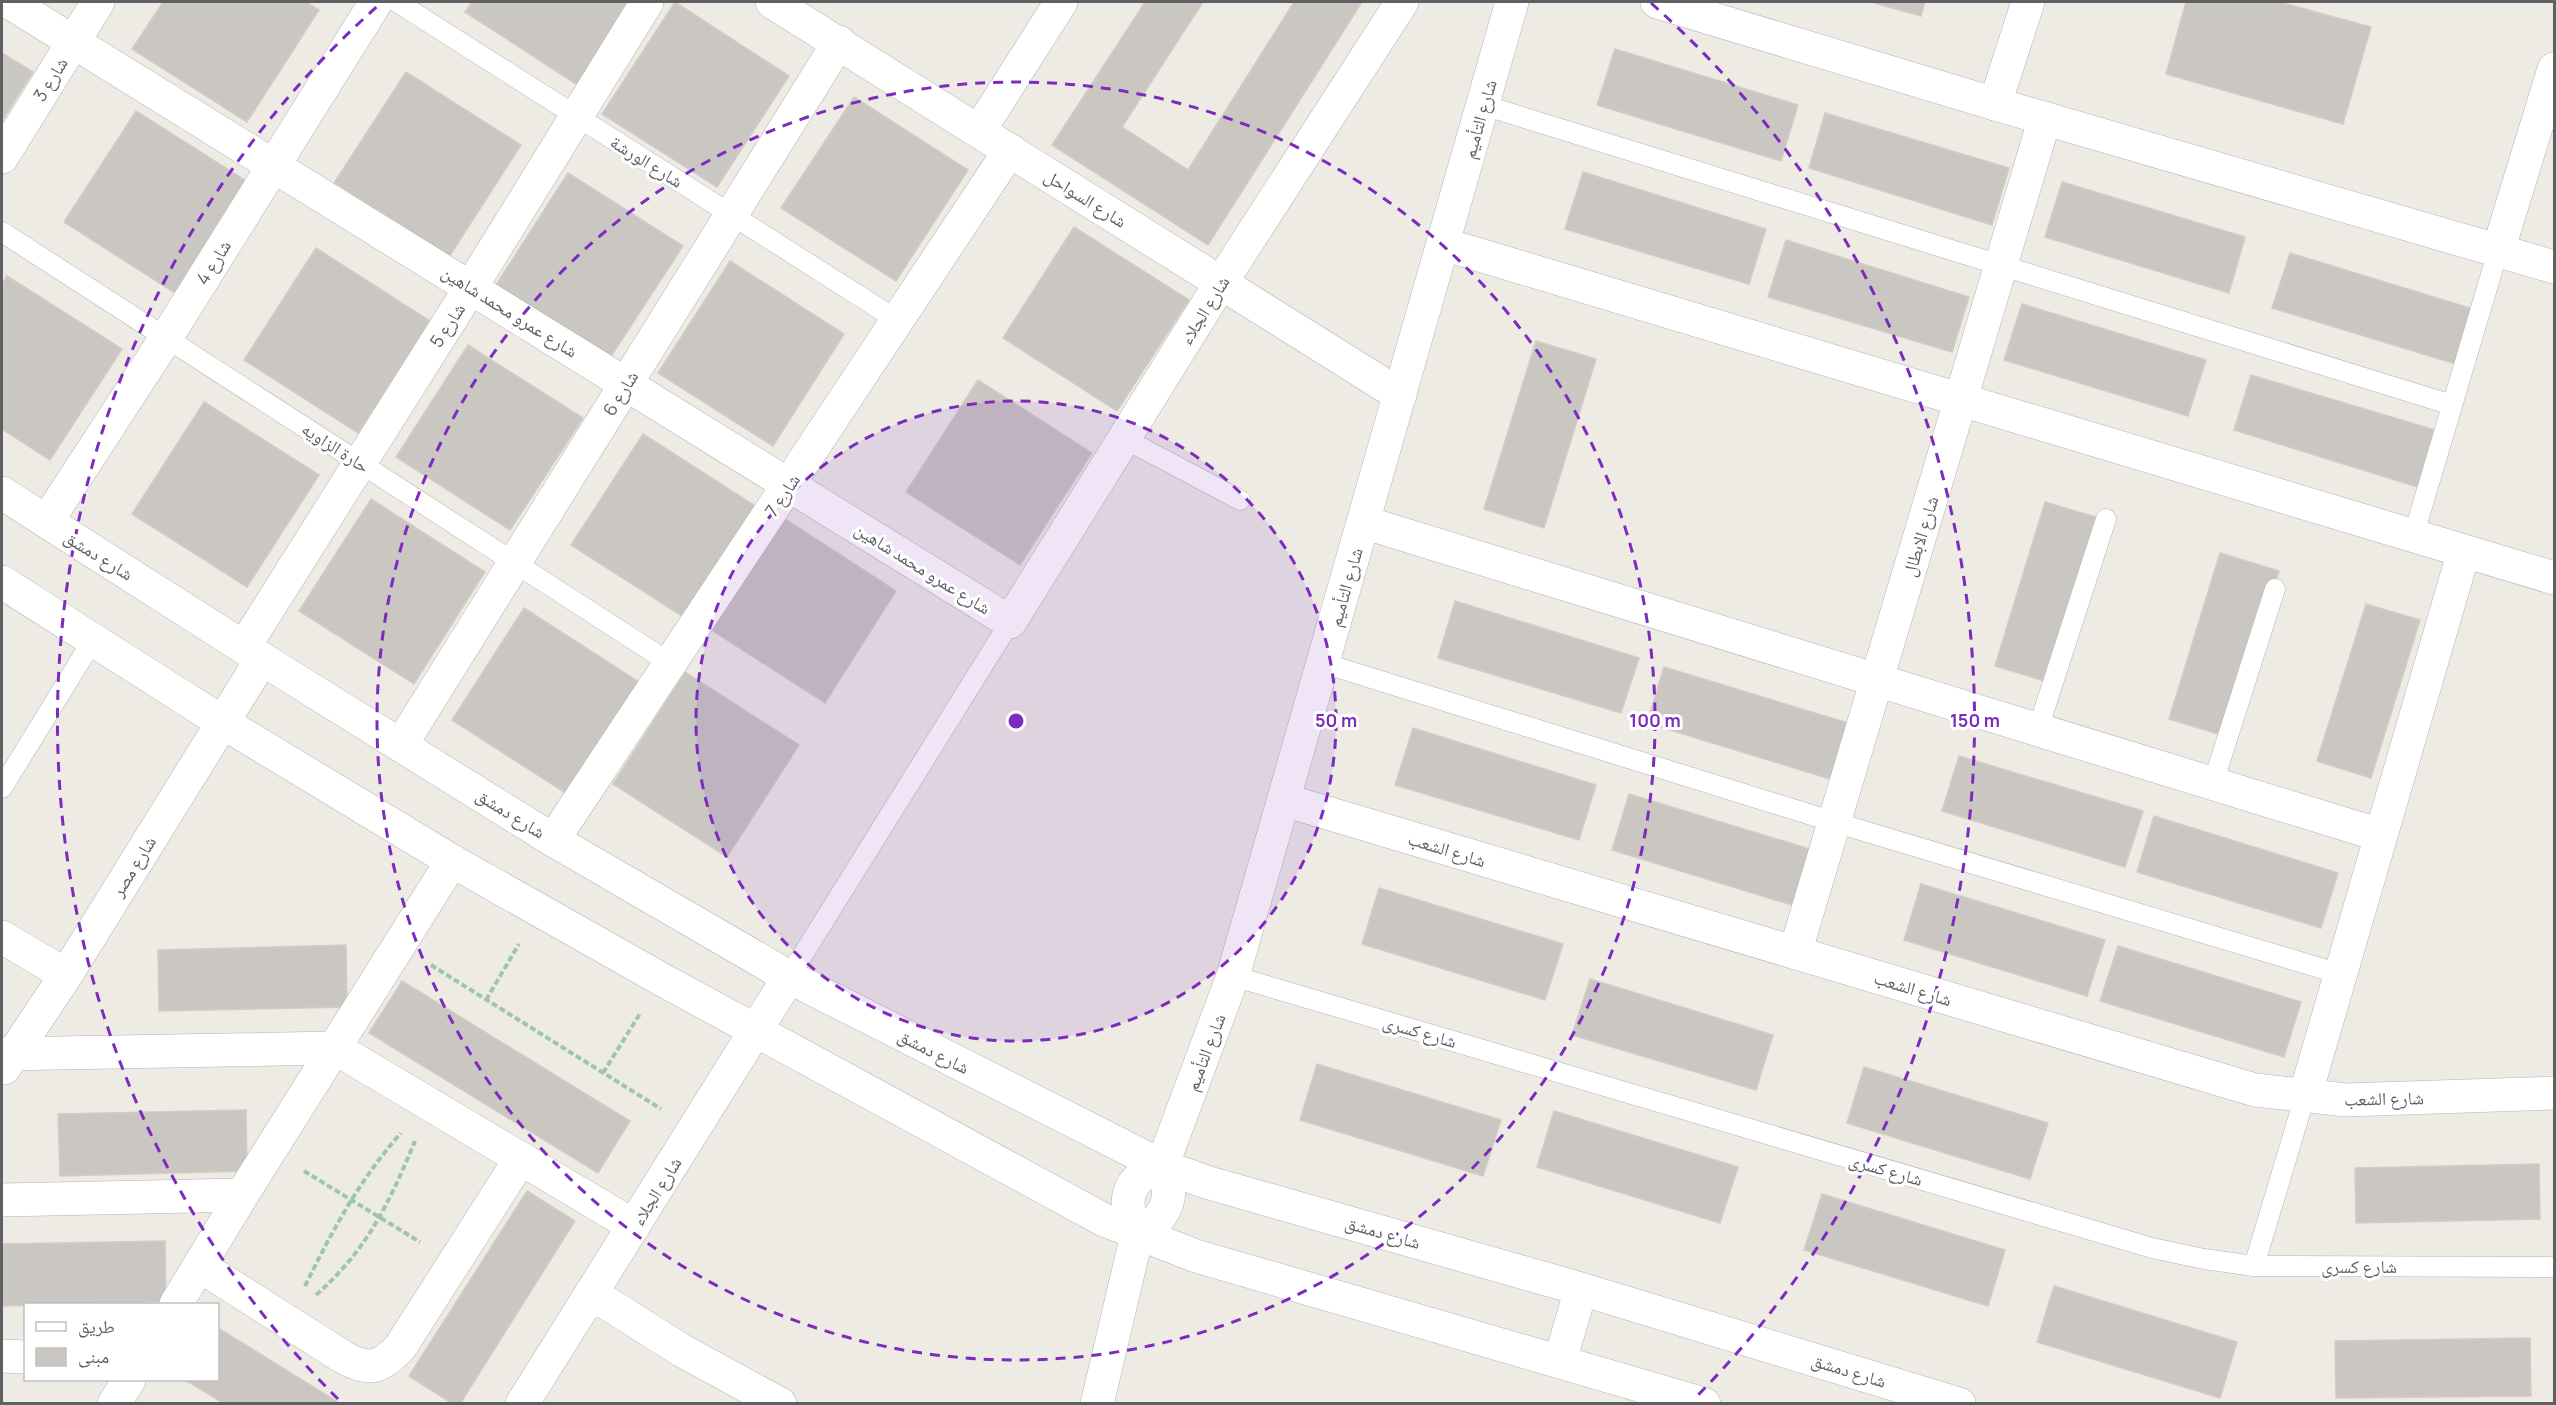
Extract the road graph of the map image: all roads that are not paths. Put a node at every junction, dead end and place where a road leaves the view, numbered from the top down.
1 (9, 2) edge
2 (98, 2) edge
3 (376, 2) edge
4 (397, 2) edge
5 (647, 2) edge
6 (772, 2) edge
7 (1061, 2) edge
8 (1402, 2) edge
9 (1512, 2) edge
10 (1658, 2) edge
11 (2028, 2) edge
12 (74, 41) junction
13 (839, 42) junction
14 (2554, 69) edge
15 (1995, 104) junction
16 (1483, 105) junction
17 (577, 117) junction
18 (2045, 118) junction
19 (979, 131) junction
20 (1010, 150) junction
21 (2, 157) edge
22 (273, 165) junction
23 (731, 215) junction
24 (2, 232) edge
25 (1443, 244) junction
26 (2498, 251) junction
27 (2001, 266) junction
28 (2554, 267) edge
29 (1222, 281) junction
30 (471, 287) junction
31 (897, 320) junction
32 (166, 338) junction
33 (627, 383) junction
34 (1400, 395) junction
35 (1961, 400) junction
36 (2452, 405) junction
37 (1123, 438) junction
38 (359, 462) junction
39 (789, 484) junction
40 (2, 493) edge
41 (1240, 500) dead end
42 (2106, 519) dead end
43 (47, 521) junction
44 (1364, 522) junction
45 (2413, 537) junction
46 (2464, 551) junction
47 (514, 563) junction
48 (2554, 578) edge
49 (2, 582) edge
50 (2275, 589) dead end
51 (1010, 622) junction
52 (93, 640) junction
53 (253, 653) junction
54 (670, 663) junction
55 (1323, 663) junction
56 (1877, 679) junction
57 (222, 722) junction
58 (2038, 729) junction
59 (401, 745) junction
60 (2214, 783) junction
61 (2, 788) edge
62 (1284, 800) junction
63 (1834, 822) junction
64 (2380, 835) junction
65 (554, 840) junction
66 (452, 861) junction
67 (2, 937) edge
68 (1795, 953) junction
69 (2340, 974) junction
70 (66, 975) junction
71 (1233, 976) junction
72 (789, 977) junction
73 (756, 1030) junction
74 (335, 1048) junction
75 (5, 1060) edge
76 (2554, 1093) edge
77 (2305, 1096) junction
78 (521, 1158) junction
79 (1162, 1166) junction
80 (242, 1195) junction
81 (2, 1200) edge
82 (634, 1226) junction
83 (1137, 1235) junction
84 (200, 1266) junction
85 (2254, 1266) junction
86 (2554, 1267) edge
87 (1581, 1288) junction
88 (591, 1293) junction
89 (177, 1303) edge
90 (2, 1356) edge
91 (24, 1357) edge
92 (1560, 1360) junction
93 (128, 1381) edge
94 (114, 1404) edge
95 (522, 1404) edge
96 (780, 1404) edge
97 (1096, 1404) edge
98 (1704, 1404) edge
99 (1959, 1404) edge

1 - 12 street, شارع عمرو محمد شاهين
2 - 12 street, شارع 3
3 - 22 street, شارع 4
4 - 17 lane, شارع الورشة
5 - 17 street, شارع 5
6 - 13 street, شارع السواحل
7 - 19 street
8 - 29 street, شارع الجلاء
9 - 16 street, شارع التأميم
10 - 15 street
11 - 15 street
12 - 21 street, شارع 3
12 - 22 street, شارع عمرو محمد شاهين
13 - 19 street, شارع السواحل
13 - 23 street, شارع 6
14 - 26 street
15 - 18 street
16 - 25 street, شارع التأميم
16 - 27 lane
17 - 23 lane, شارع الورشة
17 - 30 street, شارع 5
18 - 26 street
18 - 27 street, شارع الابطال
19 - 20 street, شارع السواحل
20 - 29 street, شارع السواحل
20 - 31 street, شارع 7
22 - 30 street, شارع عمرو محمد شاهين
22 - 32 street, شارع 4
23 - 31 lane, شارع الورشة
23 - 33 street, شارع 6
24 - 32 lane, حارة الزاويه
25 - 34 street, شارع التأميم
25 - 35 street
26 - 28 street
26 - 36 lane
27 - 35 street, شارع الابطال
27 - 36 lane
29 - 34 street, شارع السواحل
29 - 37 street, شارع الجلاء
30 - 33 street, شارع عمرو محمد شاهين
30 - 38 street, شارع 5
31 - 39 street, شارع 7
32 - 38 lane, حارة الزاويه
32 - 43 street, شارع 4
33 - 39 street, شارع عمرو محمد شاهين
33 - 47 street, شارع 6
34 - 44 street, شارع التأميم
35 - 45 street
35 - 56 street, شارع الابطال
36 - 45 lane
37 - 41 lane
37 - 51 street, شارع الجلاء
38 - 47 lane, حارة الزاويه
38 - 53 street, شارع 5
39 - 51 street, شارع عمرو محمد شاهين
39 - 54 street, شارع 7
40 - 43 street, شارع دمشق
42 - 58 lane
43 - 53 street, شارع دمشق
44 - 55 street, شارع التأميم
44 - 56 street
45 - 46 street
46 - 48 street
46 - 64 street
47 - 54 lane, حارة الزاويه
47 - 59 street, شارع 6
49 - 52 street
50 - 60 lane
51 - 72 lane
52 - 57 street
52 - 61 lane
53 - 57 street, شارع مصر
53 - 59 street, شارع دمشق
54 - 65 street, شارع 7
55 - 62 street, شارع التأميم
55 - 63 lane
56 - 58 street
56 - 63 street, شارع الابطال
57 - 66 street
57 - 70 street, شارع مصر
58 - 60 street
59 - 65 street, شارع دمشق
60 - 64 street
62 - 68 street, شارع الشعب
62 - 71 street, شارع التأميم
63 - 68 street, شارع الابطال
63 - 69 lane
64 - 69 street
65 - 72 street, شارع دمشق
66 - 73 street
66 - 74 street
67 - 70 street
68 - 77 street, شارع الشعب
69 - 77 street
70 - 75 street, شارع مصر
71 - 79 street, شارع التأميم
71 - 85 lane, شارع كسرى
72 - 73 street, شارع الجلاء
72 - 79 street, شارع دمشق
73 - 82 street, شارع الجلاء
73 - 83 street
74 - 75 street
74 - 78 street
74 - 80 street
76 - 77 street, شارع الشعب
77 - 85 lane
78 - 82 street
78 - 84 street
79 - 83 street
79 - 87 street, شارع دمشق
80 - 81 street
80 - 84 street
82 - 88 street, شارع الجلاء
83 - 92 street
83 - 97 street
84 - 89 street
85 - 86 lane, شارع كسرى
87 - 92 street
87 - 99 street, شارع دمشق
88 - 95 street, شارع الجلاء
88 - 96 street
90 - 91 street
92 - 98 street
93 - 94 street

